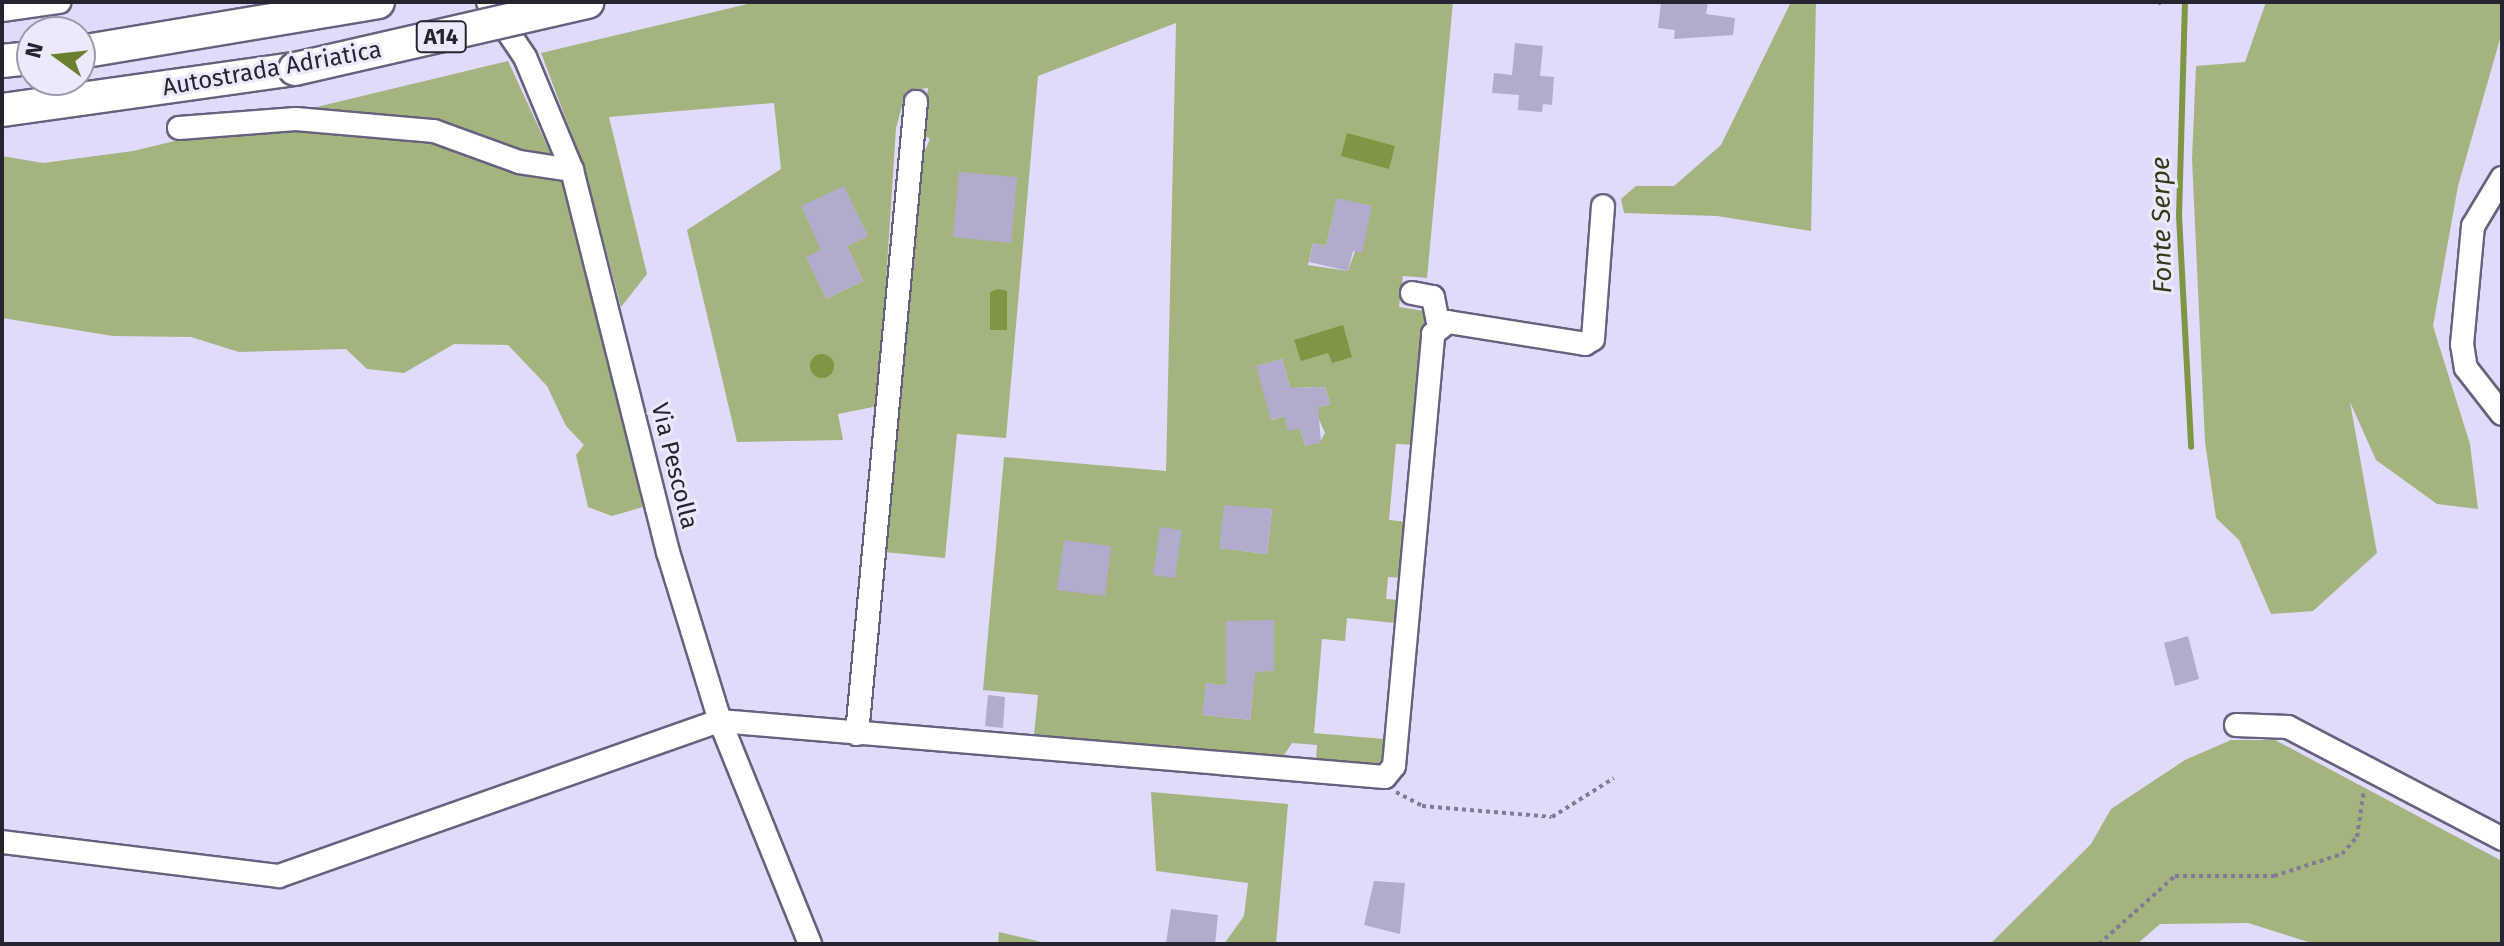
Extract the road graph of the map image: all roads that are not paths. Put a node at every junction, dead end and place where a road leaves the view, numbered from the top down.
1 (59, 2) edge
2 (378, 2) edge
3 (488, 2) edge
4 (587, 2) edge
5 (2, 10) edge
6 (96, 50) edge
7 (916, 102) dead end
8 (2, 110) edge
9 (179, 128) dead end
10 (572, 170) junction
11 (2502, 178) edge
12 (1603, 206) dead end
13 (1412, 293) dead end
14 (1439, 327) junction
15 (2502, 414) edge
16 (720, 721) junction
17 (2236, 725) dead end
18 (857, 734) junction
19 (2502, 839) edge
20 (2, 842) edge
21 (810, 944) edge

1 - 5 street
2 - 6 highway, Autostrada Adriatica
3 - 10 street, Via Pescolla
4 - 8 highway, Autostrada Adriatica / A14, bridge
7 - 18 street
9 - 10 street
10 - 16 street, Via Pescolla
11 - 15 street
12 - 14 street
13 - 14 street
14 - 18 street
16 - 18 street
16 - 20 street
16 - 21 street, Via Pescolla
17 - 19 street

